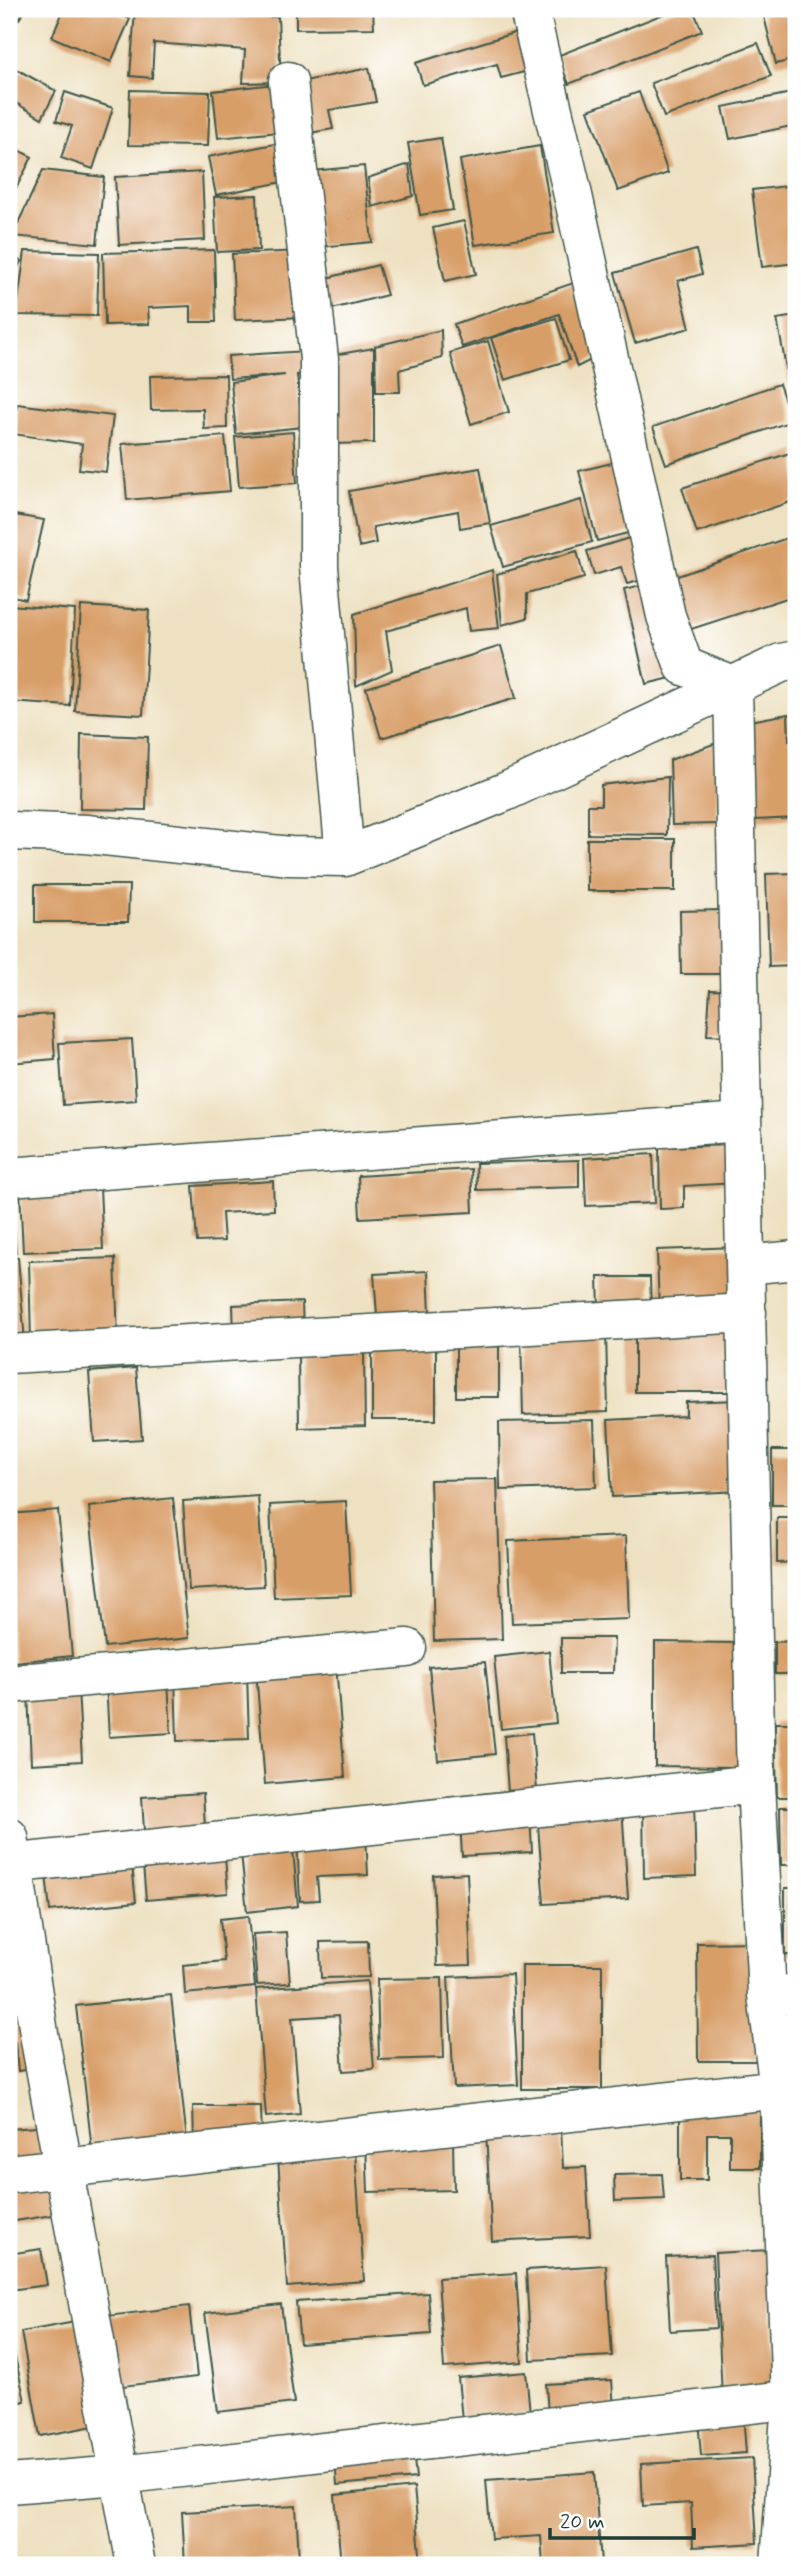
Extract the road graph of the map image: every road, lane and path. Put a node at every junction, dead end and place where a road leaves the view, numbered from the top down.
1 (529, 9) edge
2 (288, 81) dead end
3 (796, 660) edge
4 (733, 685) junction
5 (9, 831) edge
6 (345, 857) junction
7 (743, 1122) junction
8 (9, 1177) edge
9 (796, 1260) edge
10 (746, 1265) junction
11 (747, 1312) junction
12 (9, 1354) edge
13 (407, 1648) dead end
14 (9, 1684) edge
15 (756, 1784) junction
16 (10, 1855) edge
17 (782, 1994) edge
18 (779, 2089) junction
19 (64, 2166) junction
20 (9, 2174) edge
21 (794, 2399) edge
22 (119, 2475) junction
23 (9, 2484) edge
24 (136, 2565) edge
25 (780, 2565) edge

1 - 4 street
2 - 6 street
3 - 4 street
4 - 6 street
4 - 7 street
5 - 6 street
7 - 8 street
7 - 10 street
9 - 10 street
10 - 11 street
11 - 12 street
11 - 15 street
13 - 14 street
15 - 16 street
15 - 17 street
16 - 19 street
17 - 18 street
18 - 19 street
18 - 21 street
19 - 20 street
19 - 22 street
21 - 22 street
21 - 25 street
22 - 23 street
22 - 24 street

